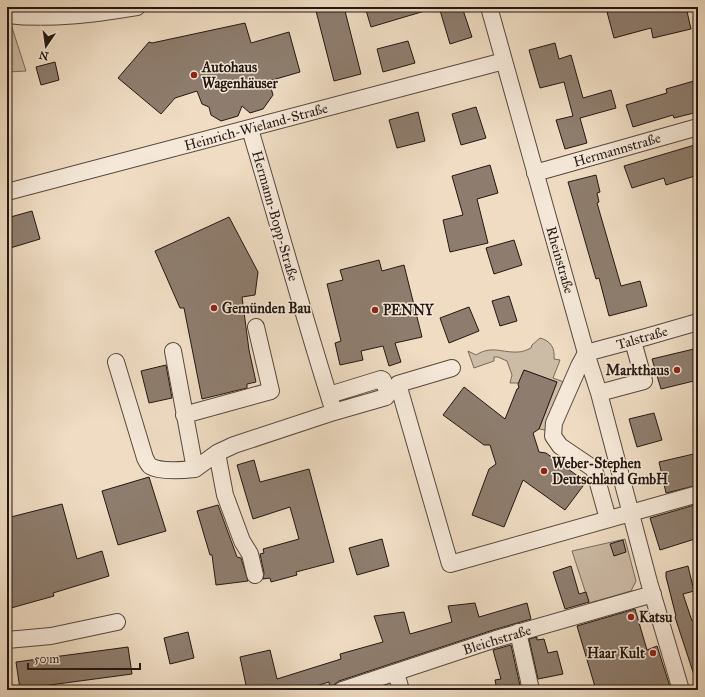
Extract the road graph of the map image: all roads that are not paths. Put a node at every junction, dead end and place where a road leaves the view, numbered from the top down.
1 (137, 7) edge
2 (489, 7) edge
3 (7, 15) edge
4 (504, 62) junction
5 (698, 127) edge
6 (250, 128) junction
7 (535, 173) junction
8 (7, 192) edge
9 (698, 322) edge
10 (256, 327) dead end
11 (633, 341) junction
12 (173, 351) dead end
13 (586, 353) junction
14 (116, 362) dead end
15 (452, 368) dead end
16 (599, 393) junction
17 (329, 395) junction
18 (334, 412) junction
19 (184, 415) junction
20 (217, 453) junction
21 (195, 470) junction
22 (698, 494) edge
23 (632, 512) junction
24 (608, 518) junction
25 (255, 575) dead end
26 (653, 594) junction
27 (117, 622) dead end
28 (518, 632) junction
29 (7, 640) edge
30 (396, 673) junction
31 (342, 690) edge
32 (400, 690) edge
33 (531, 690) edge
34 (680, 690) edge

1 - 3 street
2 - 4 street, Rheinstraße
4 - 6 street, Heinrich-Wieland-Straße
4 - 7 street, Rheinstraße
5 - 7 street, Hermannstraße
6 - 8 street, Heinrich-Wieland-Straße
6 - 17 street, Hermann-Bopp-Straße
7 - 13 street, Rheinstraße
9 - 11 street, Talstraße
10 - 19 street
11 - 13 street, Talstraße
11 - 16 street
12 - 19 street
13 - 16 street, Rheinstraße
13 - 24 street
14 - 21 street
15 - 24 street
16 - 23 street, Rheinstraße
17 - 18 street, Hermann-Bopp-Straße
17 - 18 street
18 - 20 street
19 - 21 street
20 - 21 street
20 - 25 street
22 - 23 street
23 - 24 street
23 - 26 street, Rheinstraße
26 - 28 street, Bleichstraße
26 - 34 street, Rheinstraße
27 - 29 street
28 - 30 street, Bleichstraße
28 - 33 street
30 - 31 street, Bleichstraße
30 - 32 street

